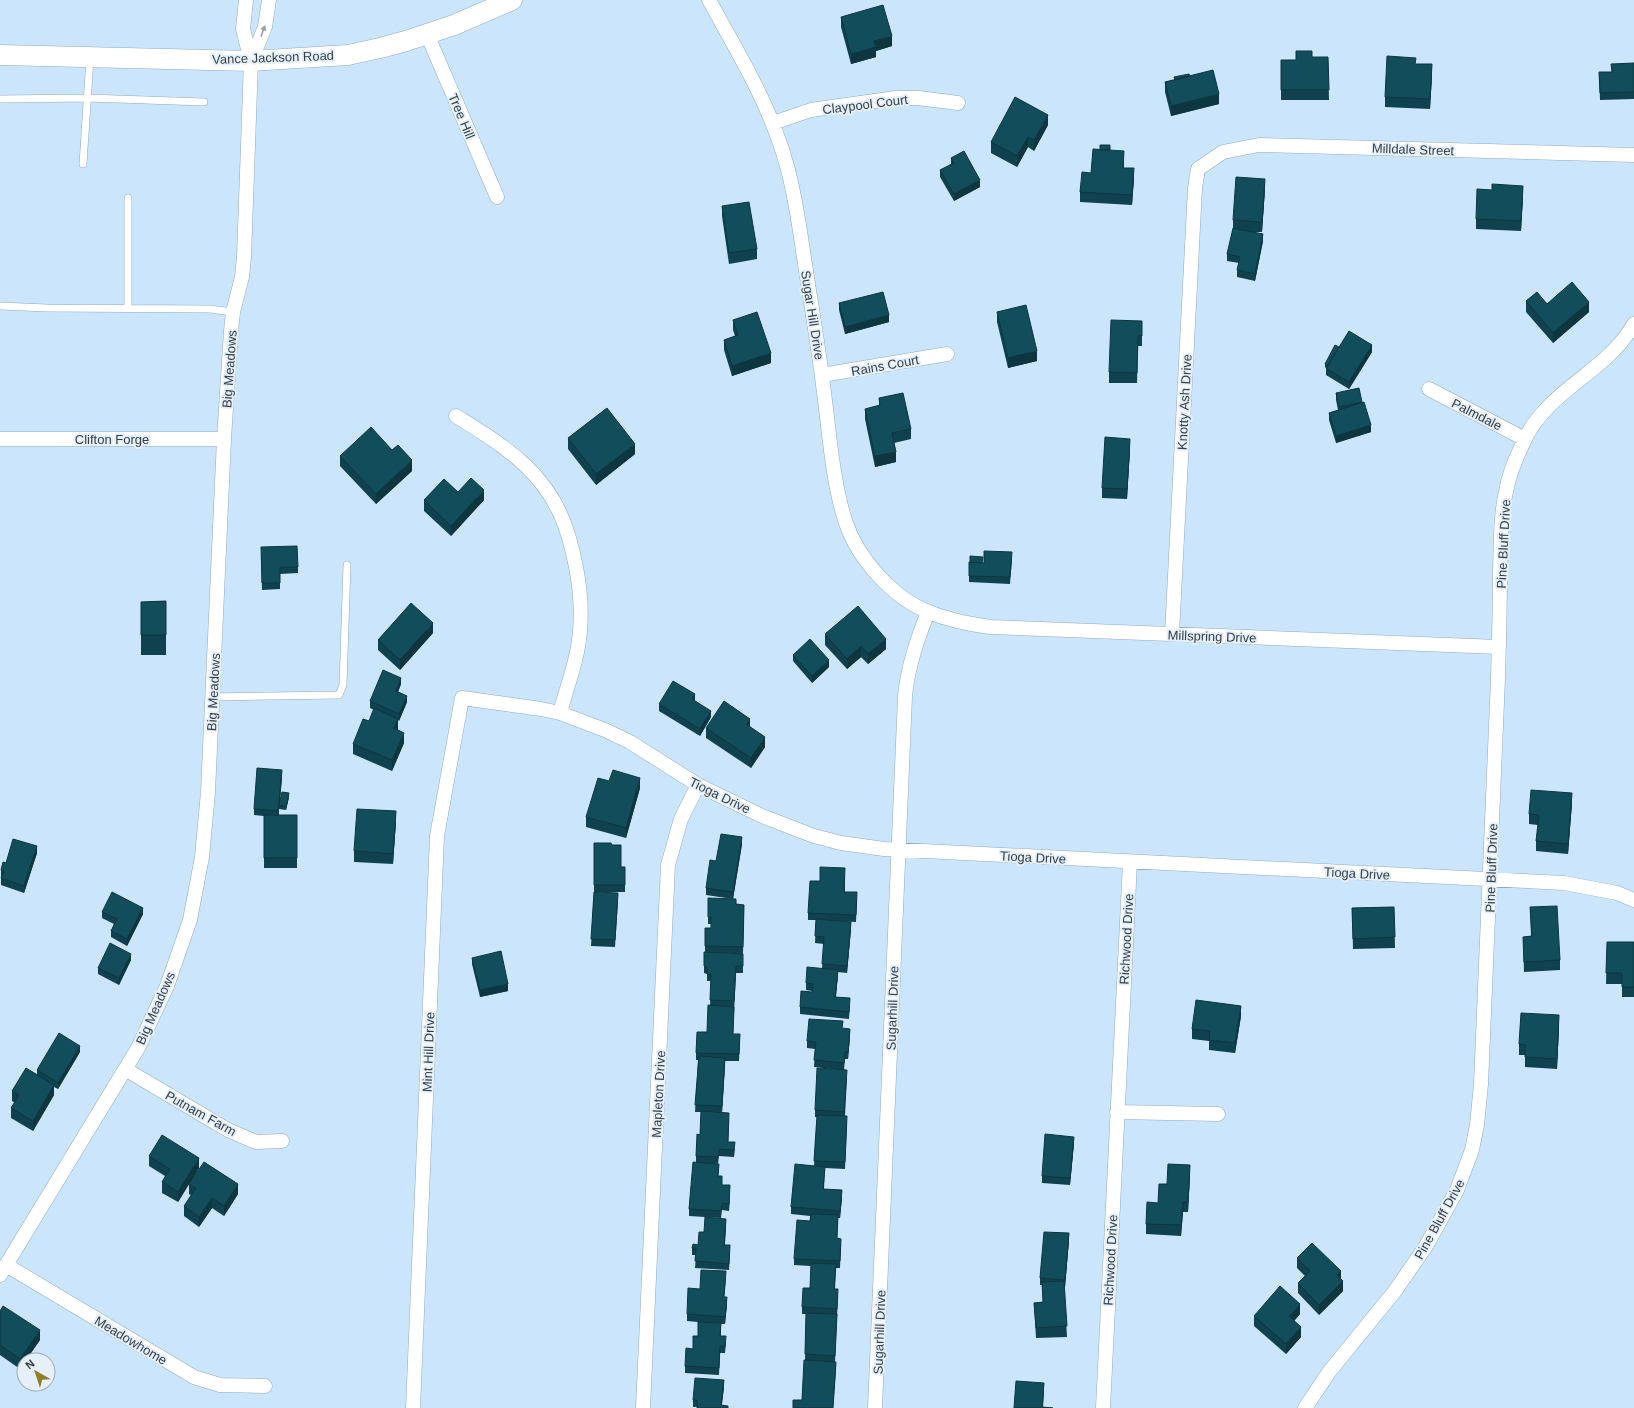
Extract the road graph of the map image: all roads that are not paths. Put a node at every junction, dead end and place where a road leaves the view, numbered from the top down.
1 (246, 0) edge
2 (268, 0) edge
3 (512, 0) edge
4 (709, 0) edge
5 (427, 34) junction
6 (0, 55) edge
7 (90, 56) junction
8 (251, 61) junction
9 (88, 98) junction
10 (0, 99) edge
11 (204, 102) dead end
12 (958, 103) dead end
13 (773, 123) junction
14 (1634, 155) edge
15 (83, 164) dead end
16 (1198, 169) joint
17 (497, 197) dead end
18 (128, 198) dead end
19 (0, 306) edge
20 (128, 308) junction
21 (233, 312) junction
22 (1634, 324) edge
23 (947, 354) dead end
24 (822, 375) junction
25 (1429, 389) dead end
26 (456, 416) dead end
27 (0, 438) edge
28 (224, 439) junction
29 (1525, 439) junction
30 (347, 565) dead end
31 (928, 612) junction
32 (1172, 634) junction
33 (1499, 647) junction
34 (212, 697) junction
35 (462, 698) joint
36 (560, 713) junction
37 (698, 785) junction
38 (899, 850) junction
39 (1130, 862) junction
40 (1490, 879) junction
41 (1634, 900) edge
42 (125, 1069) junction
43 (1117, 1112) junction
44 (1218, 1114) dead end
45 (282, 1141) dead end
46 (3, 1270) edge
47 (265, 1386) dead end
48 (413, 1408) edge
49 (643, 1408) edge
50 (876, 1408) edge
51 (1103, 1408) edge
52 (1305, 1408) edge

1 - 8 street, Big Meadows
8 -> 2 street, Big Meadows
3 - 5 main road, Vance Jackson Road
4 - 13 street, Sugar Hill Drive
5 - 8 main road, Vance Jackson Road
5 - 17 street, Tree Hill
6 - 7 main road, Vance Jackson Road
7 - 8 main road, Vance Jackson Road
7 - 9 lane
8 - 21 street, Big Meadows
9 - 10 lane
9 - 11 lane
9 - 15 lane
12 - 13 street, Claypool Court
13 - 24 street, Sugar Hill Drive
14 - 16 street, Milldale Street
16 - 32 street, Knotty Ash Drive
18 - 20 lane
19 - 20 lane
20 - 21 lane
21 - 28 street, Big Meadows
22 - 29 street, Pine Bluff Drive
23 - 24 street, Rains Court
24 - 31 street, Sugar Hill Drive
25 - 29 street, Palmdale
26 - 36 street
27 - 28 street, Clifton Forge
28 - 34 street, Big Meadows
29 - 33 street, Pine Bluff Drive
30 - 34 lane
31 - 32 street, Millspring Drive
31 - 38 street, Sugarhill Drive
32 - 33 street, Millspring Drive
33 - 40 street, Pine Bluff Drive
34 - 42 street, Big Meadows
35 - 36 street, Tioga Drive
35 - 48 street, Mint Hill Drive
36 - 37 street, Tioga Drive
37 - 38 street, Tioga Drive
37 - 49 street, Mapleton Drive
38 - 39 street, Tioga Drive
38 - 50 street, Sugarhill Drive
39 - 40 street, Tioga Drive
39 - 43 street, Richwood Drive
40 - 41 street, Tioga Drive
40 - 52 street, Pine Bluff Drive
42 - 45 street, Putnam Farm
42 - 46 street, Big Meadows
43 - 44 street
43 - 51 street, Richwood Drive
46 - 47 street, Meadowhome

